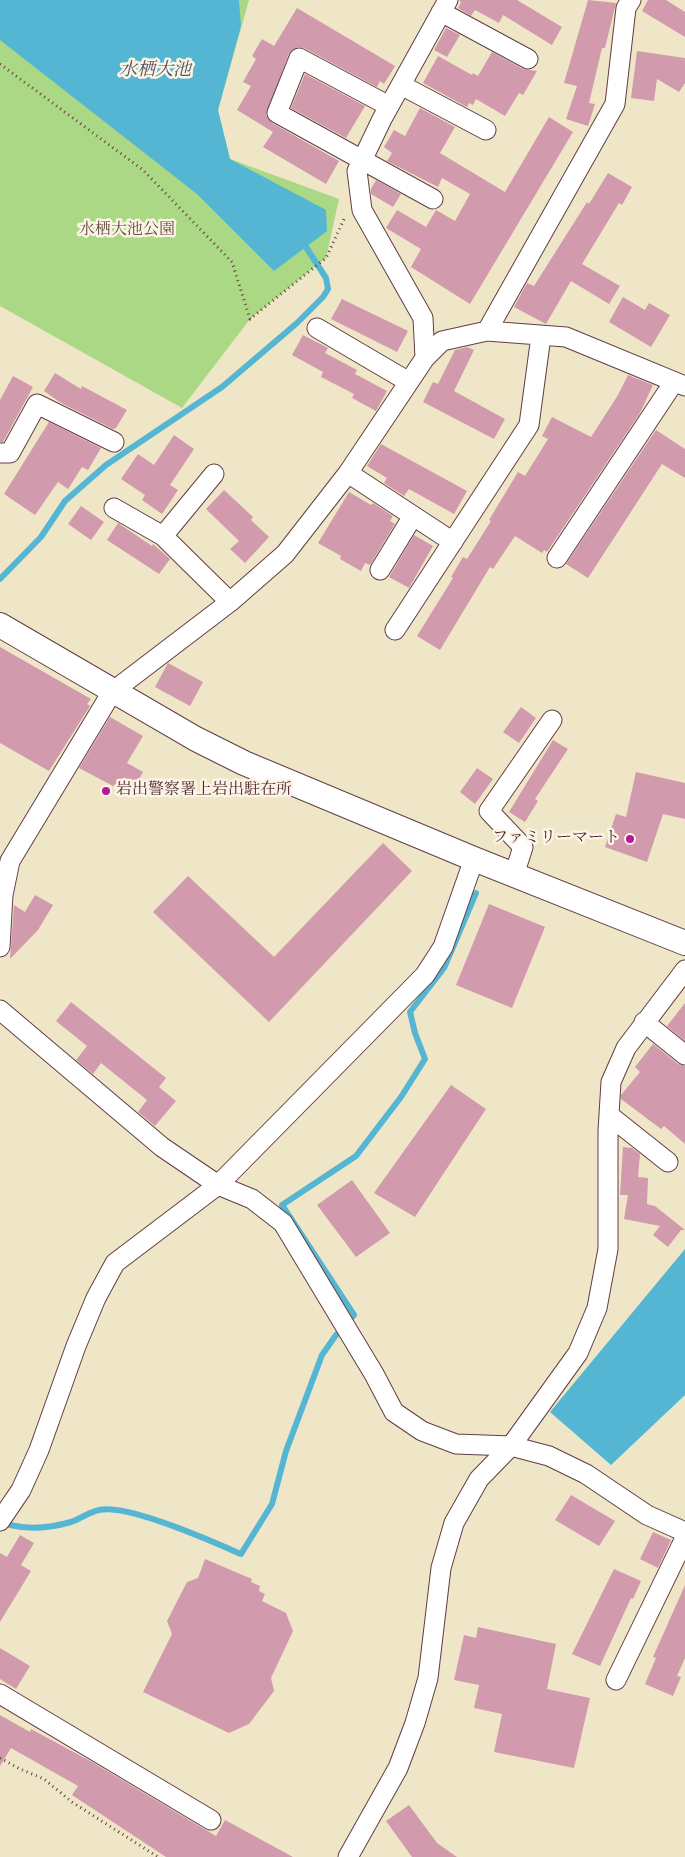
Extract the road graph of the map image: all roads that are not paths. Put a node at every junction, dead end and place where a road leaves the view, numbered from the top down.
1 (631, 0) edge
2 (444, 6) edge
3 (528, 60) dead end
4 (401, 85) junction
5 (389, 106) junction
6 (486, 130) dead end
7 (363, 159) junction
8 (433, 199) dead end
9 (317, 328) dead end
10 (487, 331) junction
11 (541, 336) junction
12 (426, 358) junction
13 (409, 382) junction
14 (680, 384) edge
15 (114, 442) dead end
16 (0, 453) edge
17 (214, 474) dead end
18 (348, 474) junction
19 (114, 508) dead end
20 (413, 516) junction
21 (163, 536) junction
22 (453, 542) junction
23 (557, 558) dead end
24 (380, 570) dead end
25 (230, 602) junction
26 (0, 625) edge
27 (395, 630) dead end
28 (112, 692) junction
29 (552, 720) dead end
30 (474, 859) junction
31 (514, 874) junction
32 (685, 943) edge
33 (0, 946) edge
34 (685, 970) edge
35 (0, 1010) edge
36 (644, 1022) junction
37 (685, 1055) edge
38 (610, 1116) junction
39 (668, 1162) dead end
40 (218, 1185) junction
41 (511, 1446) junction
42 (0, 1521) edge
43 (685, 1532) edge
44 (685, 1538) edge
45 (616, 1680) dead end
46 (0, 1694) edge
47 (211, 1820) dead end
48 (348, 1857) edge

1 - 10 street
2 - 3 street
2 - 4 street
4 - 5 street
4 - 6 street
5 - 7 street
5 - 7 street
7 - 8 street
7 - 12 street
9 - 13 street
10 - 11 street
10 - 12 street
11 - 14 street
11 - 22 street
12 - 13 street
13 - 18 street
14 - 23 street
15 - 16 street
17 - 21 street
18 - 20 street
18 - 25 street
19 - 21 street
20 - 22 street
20 - 24 street
21 - 25 street
22 - 27 street
25 - 28 street
26 - 28 street
28 - 30 street
28 - 33 street
29 - 31 street
30 - 31 street
30 - 40 street
31 - 32 street
34 - 36 street
35 - 40 street
36 - 37 street
36 - 38 street
38 - 39 street
38 - 41 street
40 - 41 street
40 - 42 street
41 - 43 street
41 - 48 street
44 - 45 street
46 - 47 street

